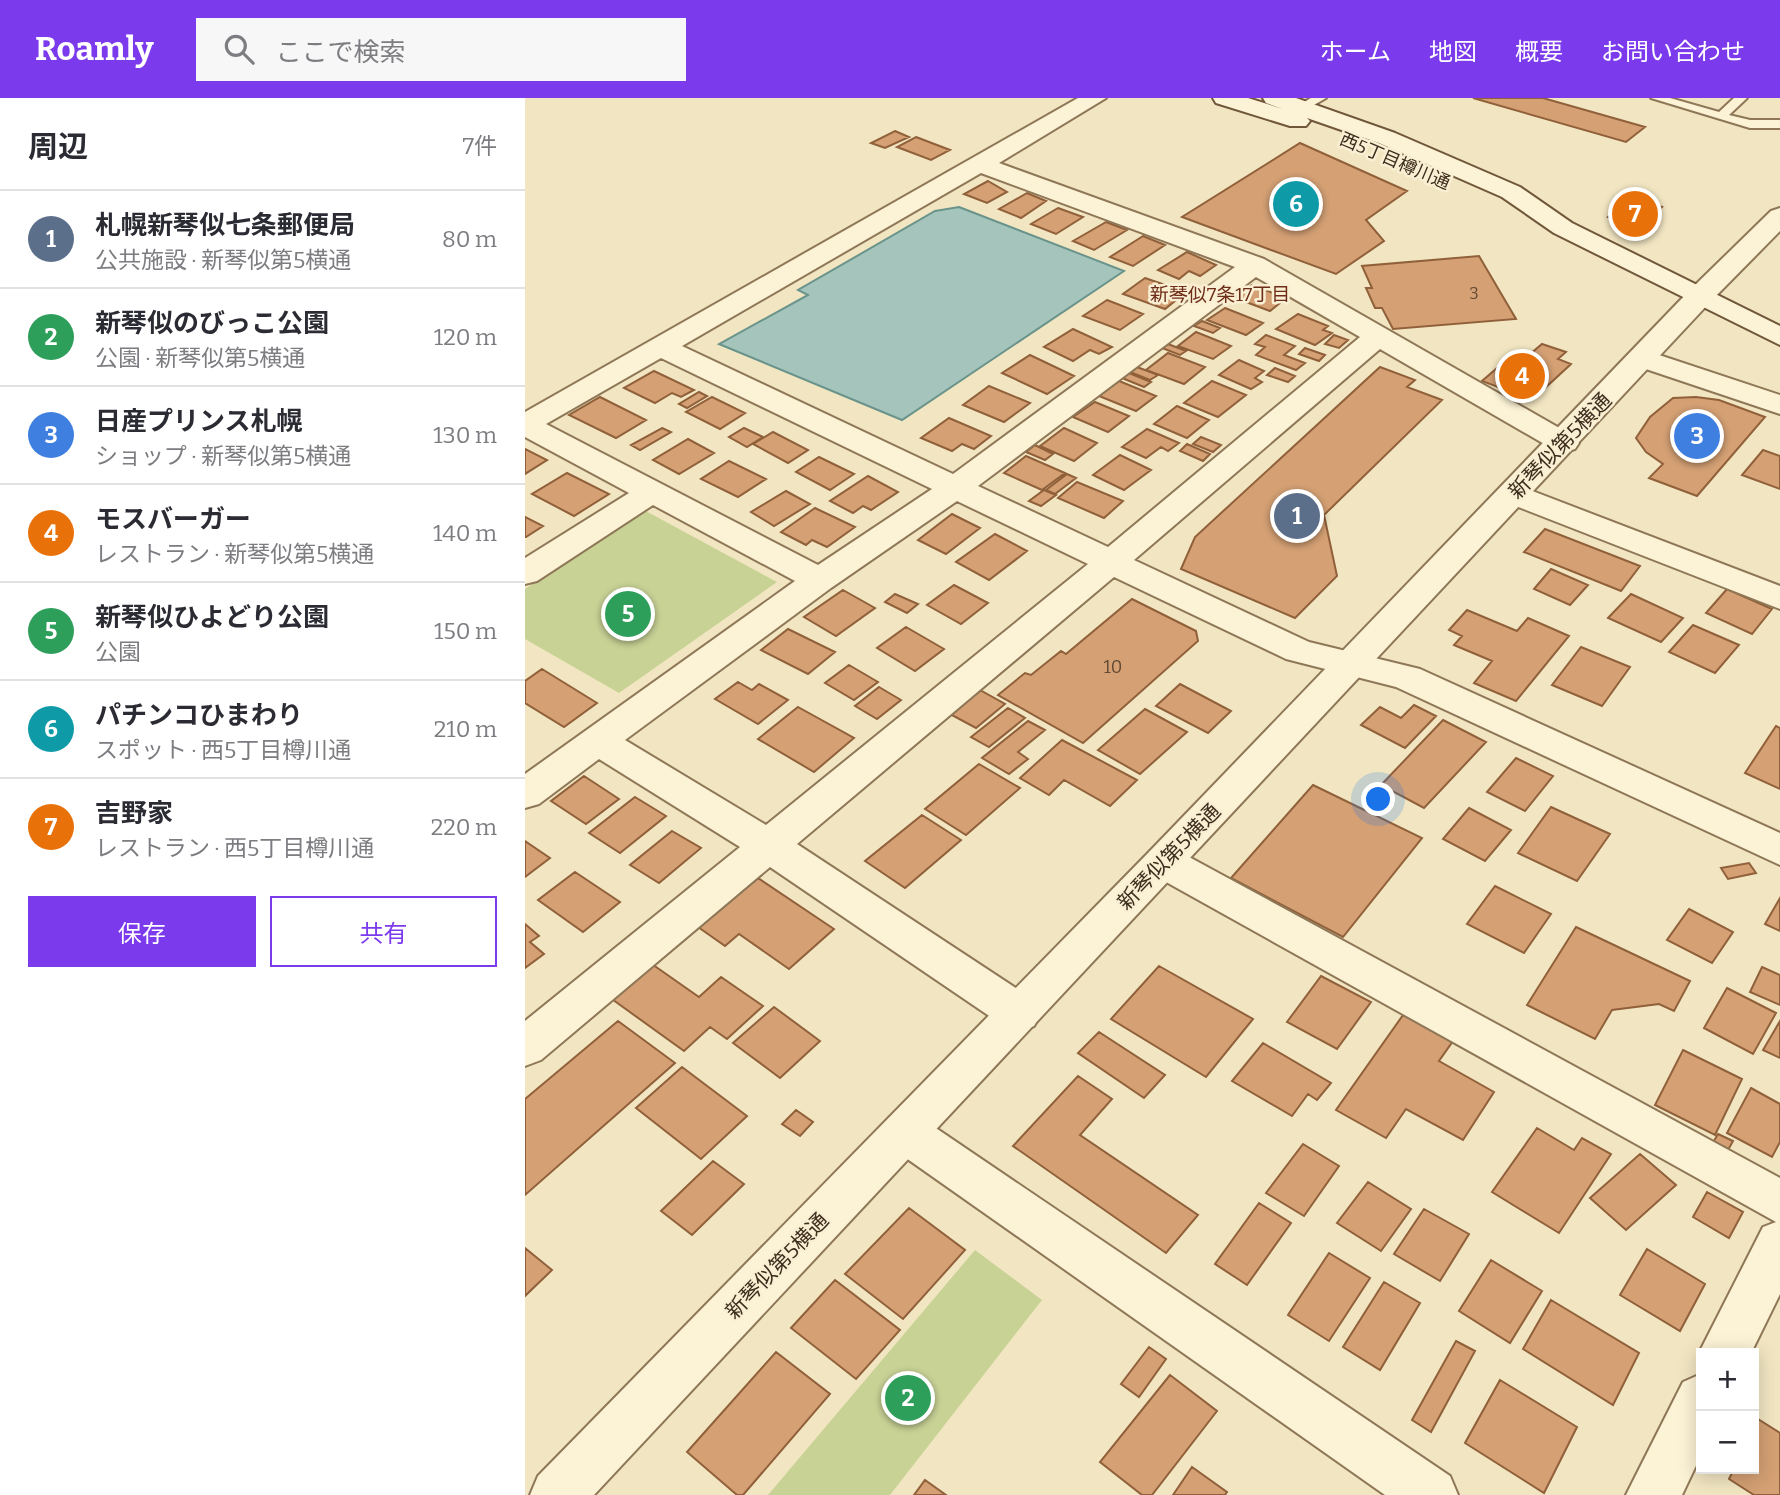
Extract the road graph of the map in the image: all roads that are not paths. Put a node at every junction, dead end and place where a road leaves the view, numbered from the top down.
1 (1095, 98) edge
2 (1224, 98) edge
3 (1274, 98) edge
4 (1657, 98) edge
5 (1741, 98) edge
6 (1312, 102) edge
7 (1721, 116) junction
8 (1780, 124) edge
9 (979, 164) junction
10 (1780, 216) edge
11 (1563, 228) junction
12 (1255, 265) junction
13 (1700, 296) junction
14 (1378, 336) junction
15 (1780, 337) edge
16 (661, 347) junction
17 (1644, 359) junction
18 (1780, 405) edge
19 (525, 425) edge
20 (1564, 443) junction
21 (955, 488) junction
22 (654, 491) junction
23 (1514, 495) junction
24 (1111, 562) junction
25 (525, 573) edge
26 (819, 580) junction
27 (1780, 598) edge
28 (1352, 665) junction
29 (597, 740) junction
30 (525, 794) edge
31 (768, 845) junction
32 (1780, 850) edge
33 (1164, 862) junction
34 (1019, 1013) junction
35 (525, 1047) edge
36 (905, 1132) junction
37 (1780, 1202) edge
38 (1780, 1243) edge
39 (1728, 1348) edge
40 (1696, 1410) edge
41 (557, 1495) edge
42 (1431, 1495) edge
43 (1653, 1495) edge

1 - 9 street
2 - 11 street, 西5丁目樽川通
3 - 6 street, 西5丁目樽川通
4 - 7 lane
5 - 7 lane
6 - 11 street, 西5丁目樽川通
7 - 8 lane
9 - 12 street
9 - 16 street
10 - 13 street, 新琴似第5横通
11 - 13 street, 西5丁目樽川通
12 - 14 street
12 - 21 street
13 - 15 street, 西5丁目樽川通
13 - 17 street, 新琴似第5横通
14 - 20 street
14 - 24 street
16 - 19 street
16 - 21 street
17 - 18 street
17 - 20 street, 新琴似第5横通
19 - 22 street
20 - 23 street, 新琴似第5横通
21 - 24 street
21 - 26 street
22 - 25 street
22 - 26 street
23 - 27 street
23 - 28 street, 新琴似第5横通
24 - 28 street
24 - 31 street
26 - 29 street
28 - 32 street
28 - 33 street, 新琴似第5横通
29 - 30 street
29 - 31 street
31 - 34 street
31 - 35 street
33 - 34 street, 新琴似第5横通
33 - 37 street
34 - 36 street, 新琴似第5横通
36 - 41 street, 新琴似第5横通
36 - 42 street
38 - 39 street
40 - 43 street

